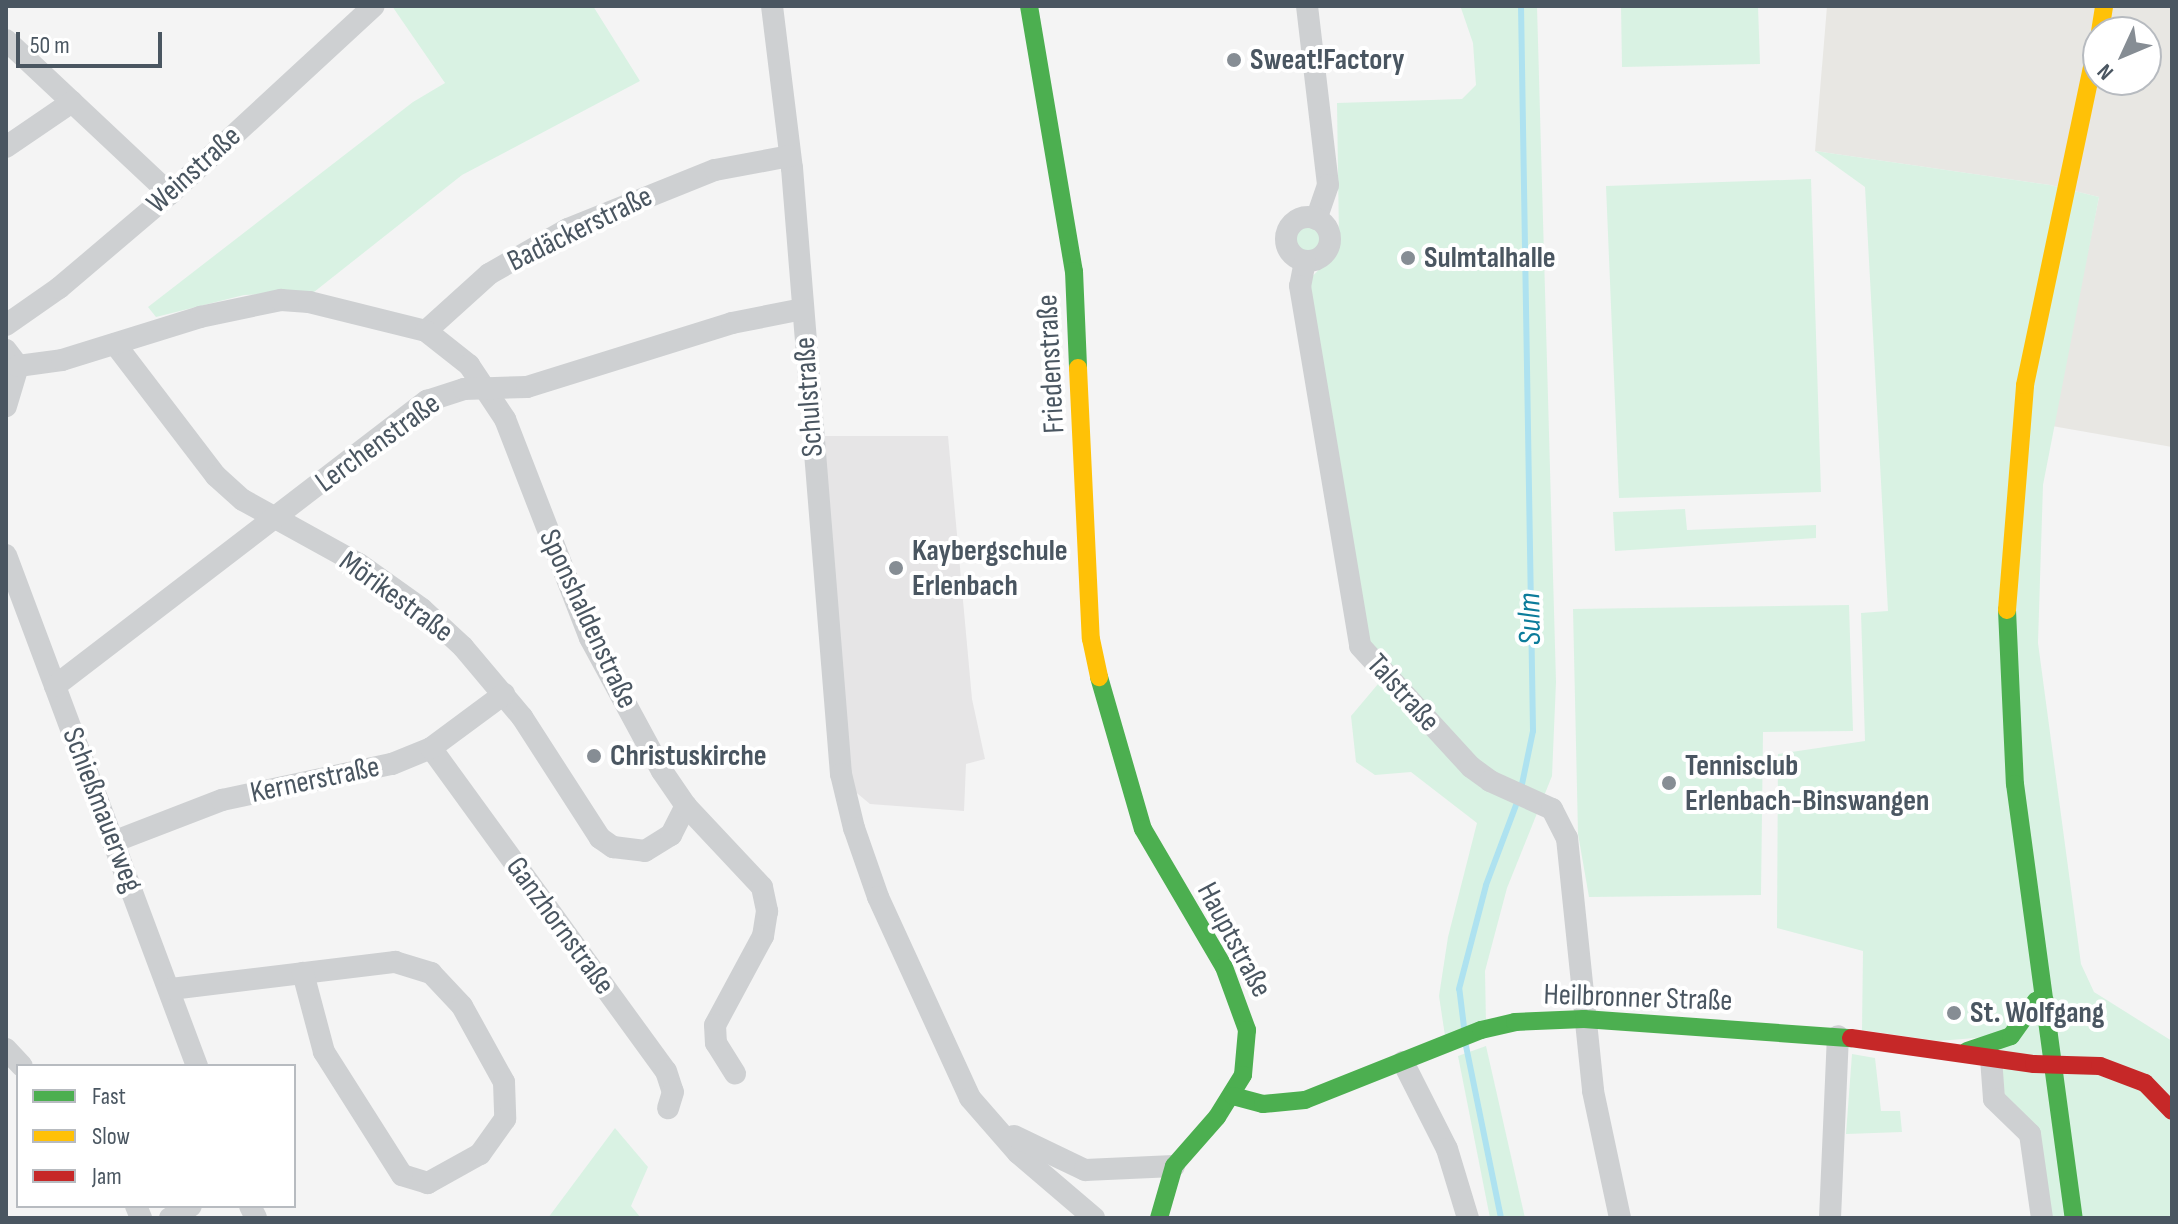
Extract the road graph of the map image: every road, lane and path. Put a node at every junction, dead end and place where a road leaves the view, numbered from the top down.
1 (374, 6) edge
2 (772, 6) edge
3 (1029, 6) edge
4 (1307, 6) edge
5 (6, 40) edge
6 (2086, 96) edge
7 (72, 102) junction
8 (6, 147) edge
9 (790, 156) junction
10 (170, 194) junction
11 (803, 309) junction
12 (6, 325) edge
13 (426, 331) junction
14 (115, 344) junction
15 (12, 358) edge
16 (489, 390) junction
17 (6, 406) edge
18 (274, 520) junction
19 (6, 555) edge
20 (55, 686) junction
21 (504, 694) junction
22 (1108, 722) joint
23 (431, 748) junction
24 (686, 806) junction
25 (113, 842) junction
26 (303, 973) junction
27 (171, 989) junction
28 (2045, 1001) junction
29 (1584, 1019) junction
30 (1838, 1036) junction
31 (6, 1049) edge
32 (1960, 1053) junction
33 (1991, 1058) junction
34 (1403, 1062) junction
35 (20, 1064) edge
36 (196, 1064) edge
37 (2054, 1066) junction
38 (735, 1074) dead end
39 (1233, 1096) junction
40 (668, 1108) dead end
41 (2172, 1111) edge
42 (994, 1129) junction
43 (1174, 1166) junction
44 (188, 1208) edge
45 (170, 1218) edge
46 (1094, 1218) edge
47 (1159, 1218) edge
48 (1468, 1218) edge
49 (1620, 1218) edge
50 (1830, 1218) edge
51 (2042, 1218) edge
52 (2074, 1218) edge

1 - 10 street, Weinstraße
2 - 9 street, Schulstraße
3 - 22 street, Friedenstraße
4 - 29 street, Talstraße
5 - 7 street
6 - 28 street
7 - 8 street
7 - 10 street
9 - 11 street, Schulstraße
9 - 13 street, Badäckerstraße
10 - 12 street, Weinstraße
11 - 16 street, Lerchenstraße
11 - 42 street, Schulstraße
13 - 14 street
13 - 16 street, Sponshaldenstraße
14 - 15 street
14 - 18 street, Mörikestraße
15 - 17 street
16 - 18 street, Lerchenstraße
16 - 24 street, Sponshaldenstraße
18 - 20 street, Lerchenstraße
18 - 21 street, Mörikestraße
19 - 20 street, Schießmauerweg
20 - 25 street, Schießmauerweg
21 - 23 street, Kernerstraße
21 - 24 street, Mörikestraße
22 - 39 street, Hauptstraße
23 - 25 street, Kernerstraße
23 - 40 street, Ganzhornstraße
24 - 38 street, Sponshaldenstraße
25 - 27 street, Schießmauerweg
26 - 26 street
26 - 27 street
27 - 36 street, Schießmauerweg
28 - 32 street
28 - 37 street
29 - 30 street, Heilbronner Straße
29 - 34 street, Heilbronner Straße
29 - 49 street, Talstraße
30 - 32 street, Heilbronner Straße
30 - 50 street
31 - 35 street
32 - 33 street, Heilbronner Straße
33 - 37 street, Heilbronner Straße
33 - 51 street
34 - 39 street, Heilbronner Straße
34 - 48 street
37 - 41 street, Heilbronner Straße
37 - 52 street
39 - 43 street, Hauptstraße
42 - 43 street
42 - 46 street, Schulstraße
43 - 47 street, Hauptstraße
44 - 45 street

